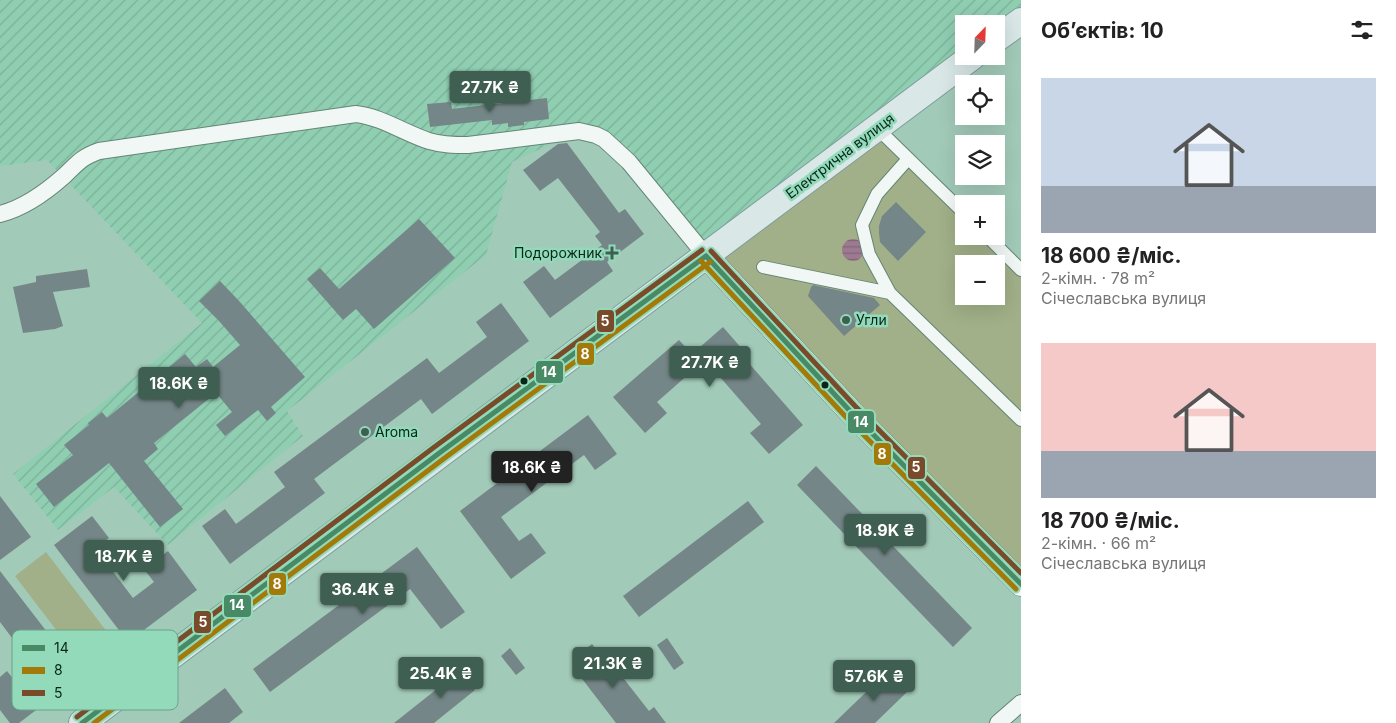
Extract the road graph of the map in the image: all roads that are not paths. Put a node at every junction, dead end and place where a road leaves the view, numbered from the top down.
1 (1021, 21) edge
2 (1005, 33) edge
3 (961, 65) edge
4 (877, 128) junction
5 (908, 159) junction
6 (955, 204) edge
7 (0, 214) edge
8 (996, 245) edge
9 (706, 256) junction
10 (763, 267) dead end
11 (1021, 270) edge
12 (890, 292) junction
13 (1021, 420) edge
14 (1021, 584) edge
15 (178, 650) edge
16 (1021, 703) edge
17 (99, 710) edge
18 (82, 723) edge
19 (998, 723) edge

1 - 2 main road
3 - 4 main road, Електрична вулиця
4 - 5 street
4 - 9 main road, Електрична вулиця
5 - 6 street
5 - 12 street
7 - 9 street
8 - 11 street
9 - 14 main road
9 - 15 main road, Електрична вулиця
10 - 12 street
12 - 13 street
16 - 19 street
17 - 18 main road, Електрична вулиця

